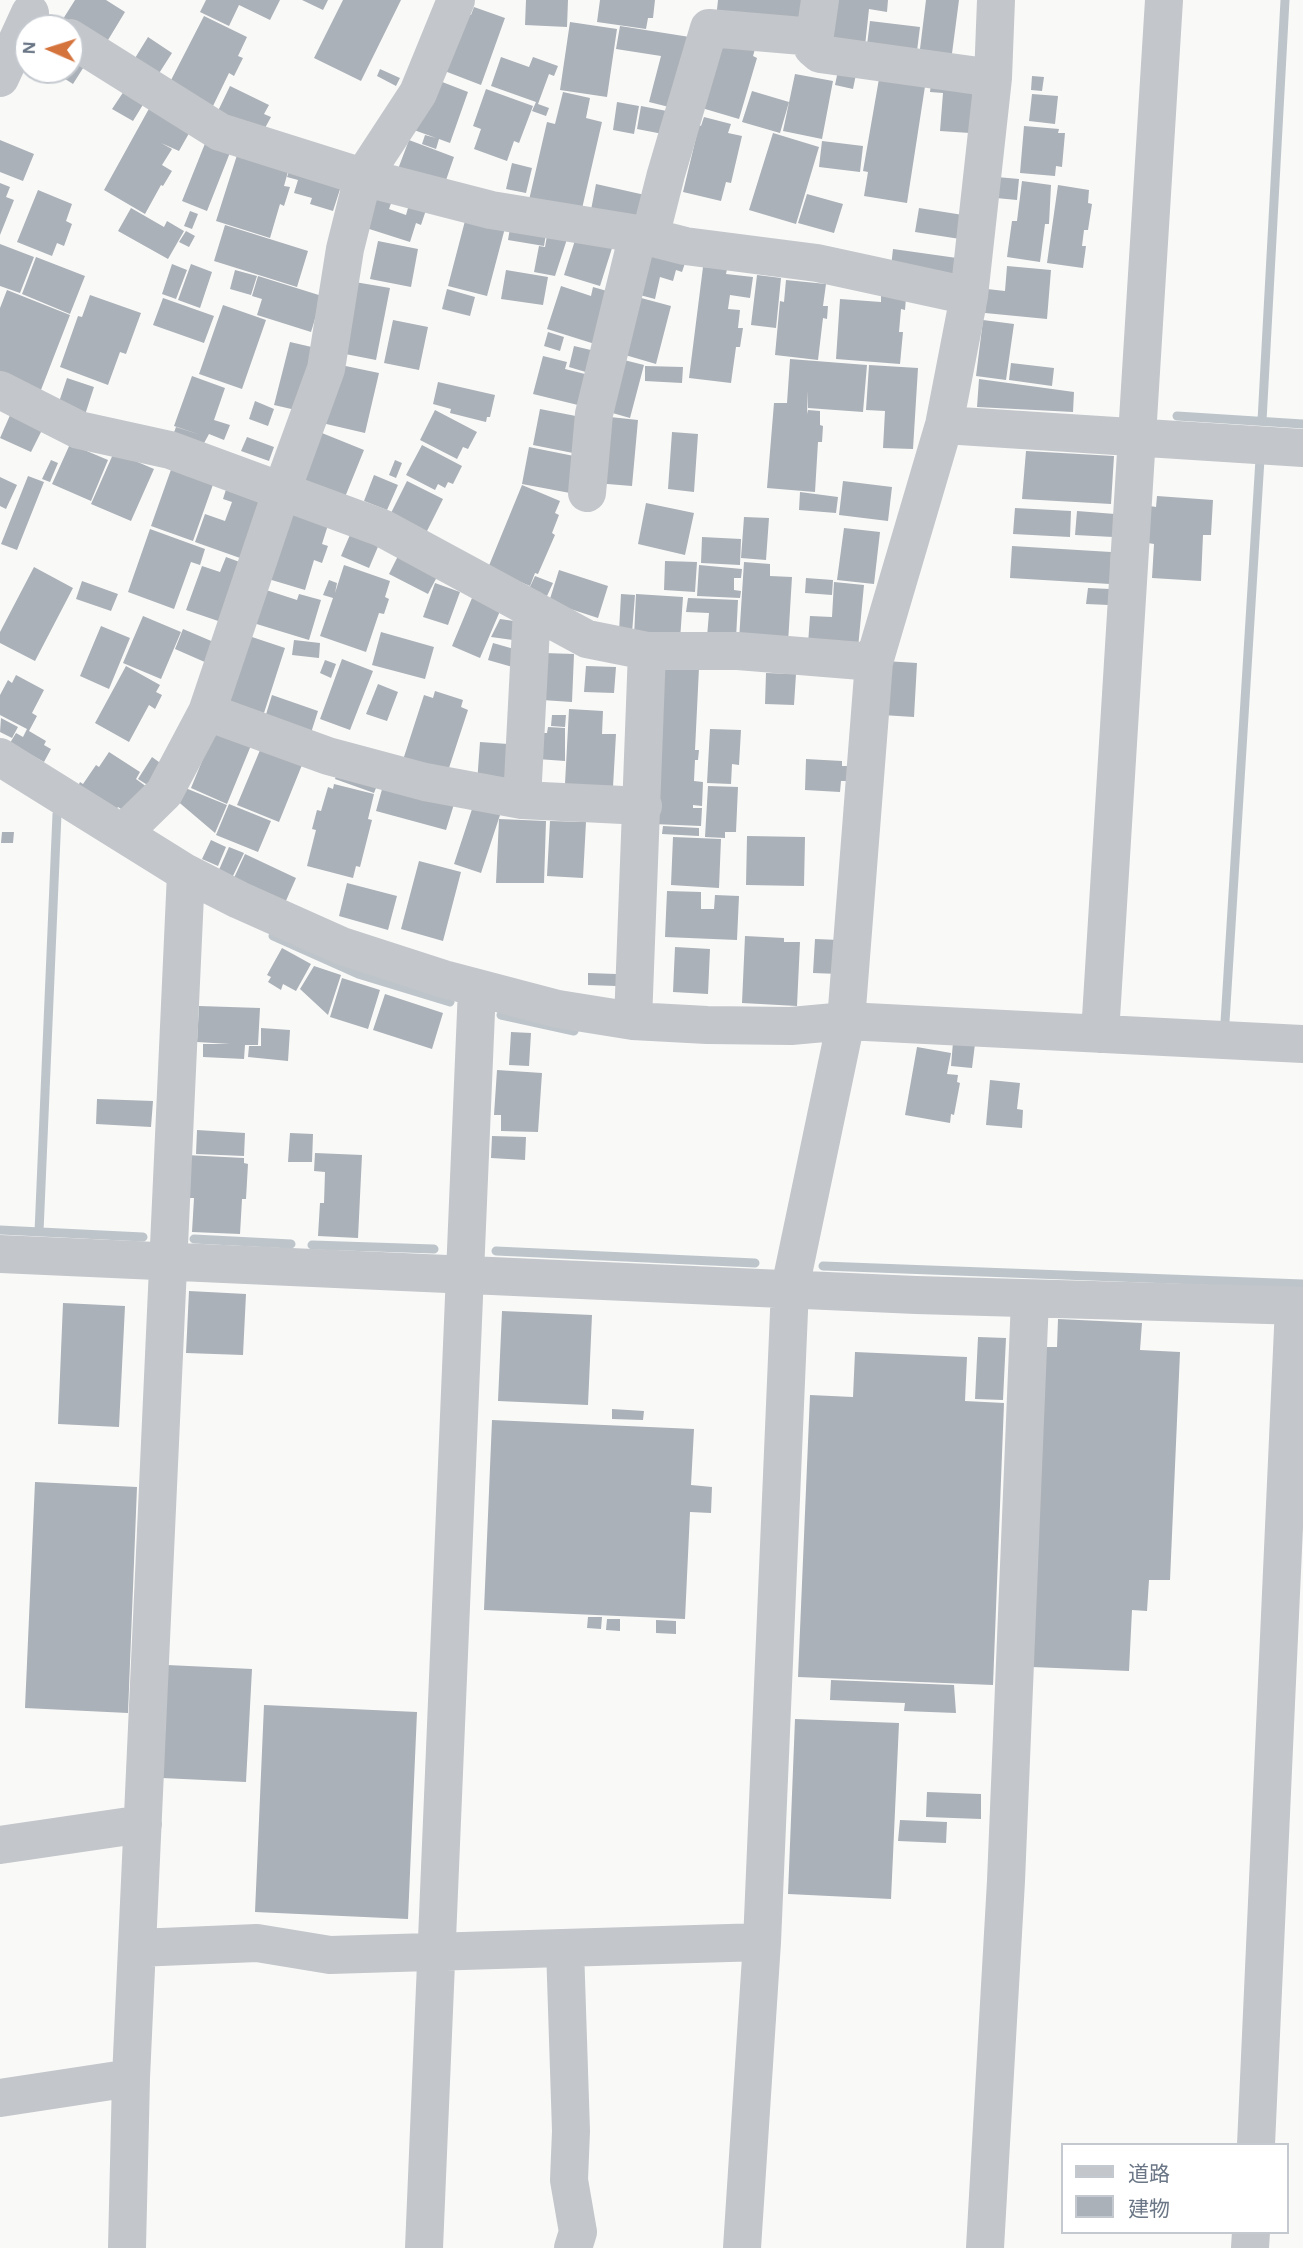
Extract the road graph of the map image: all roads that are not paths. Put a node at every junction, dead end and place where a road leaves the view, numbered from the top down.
1 (456, 0) edge
2 (820, 0) edge
3 (996, 0) edge
4 (1164, 0) edge
5 (814, 37) junction
6 (84, 47) edge
7 (14, 49) edge
8 (0, 78) edge
9 (993, 78) junction
10 (363, 177) junction
11 (644, 235) junction
12 (969, 296) junction
13 (0, 390) edge
14 (944, 425) junction
15 (1137, 437) junction
16 (1303, 448) edge
17 (282, 490) junction
18 (587, 494) dead end
19 (533, 609) junction
20 (647, 651) junction
21 (874, 662) junction
22 (207, 712) junction
23 (0, 757) edge
24 (522, 800) junction
25 (643, 806) junction
26 (123, 833) junction
27 (186, 873) junction
28 (477, 988) junction
29 (634, 1021) junction
30 (846, 1021) junction
31 (1100, 1034) junction
32 (1303, 1044) edge
33 (0, 1254) edge
34 (169, 1261) junction
35 (465, 1274) junction
36 (790, 1288) junction
37 (1030, 1299) junction
38 (1299, 1306) edge
39 (143, 1824) junction
40 (0, 1845) edge
41 (762, 1942) junction
42 (137, 1948) junction
43 (565, 1948) junction
44 (437, 1952) junction
45 (131, 2078) junction
46 (0, 2098) edge
47 (1256, 2143) edge
48 (127, 2248) edge
49 (424, 2248) edge
50 (573, 2248) edge
51 (742, 2248) edge
52 (985, 2248) edge

1 - 10 street
2 - 5 street
3 - 9 street
4 - 15 street
5 - 9 street
5 - 11 street
6 - 10 street
7 - 8 street
9 - 12 street
10 - 11 street
10 - 17 street
11 - 12 street
11 - 18 street
12 - 14 street
13 - 17 street
14 - 15 street
14 - 21 street
15 - 16 street
15 - 31 street
17 - 19 street
17 - 22 street
19 - 20 street
19 - 24 street
20 - 21 street
20 - 25 street
21 - 30 street
22 - 24 street
22 - 26 street
23 - 26 street
24 - 25 street
25 - 29 street
26 - 27 street
27 - 28 street
27 - 34 street
28 - 29 street
28 - 35 street
29 - 30 street
30 - 31 street
30 - 36 street
31 - 32 street
33 - 34 street
34 - 35 street
34 - 39 street
35 - 36 street
35 - 44 street
36 - 37 street
36 - 41 street
37 - 38 street
37 - 52 street
38 - 47 street
39 - 40 street
39 - 42 street
41 - 43 street
41 - 51 street
42 - 44 street
42 - 45 street
43 - 44 street
43 - 50 street
44 - 49 street
45 - 46 street
45 - 48 street

